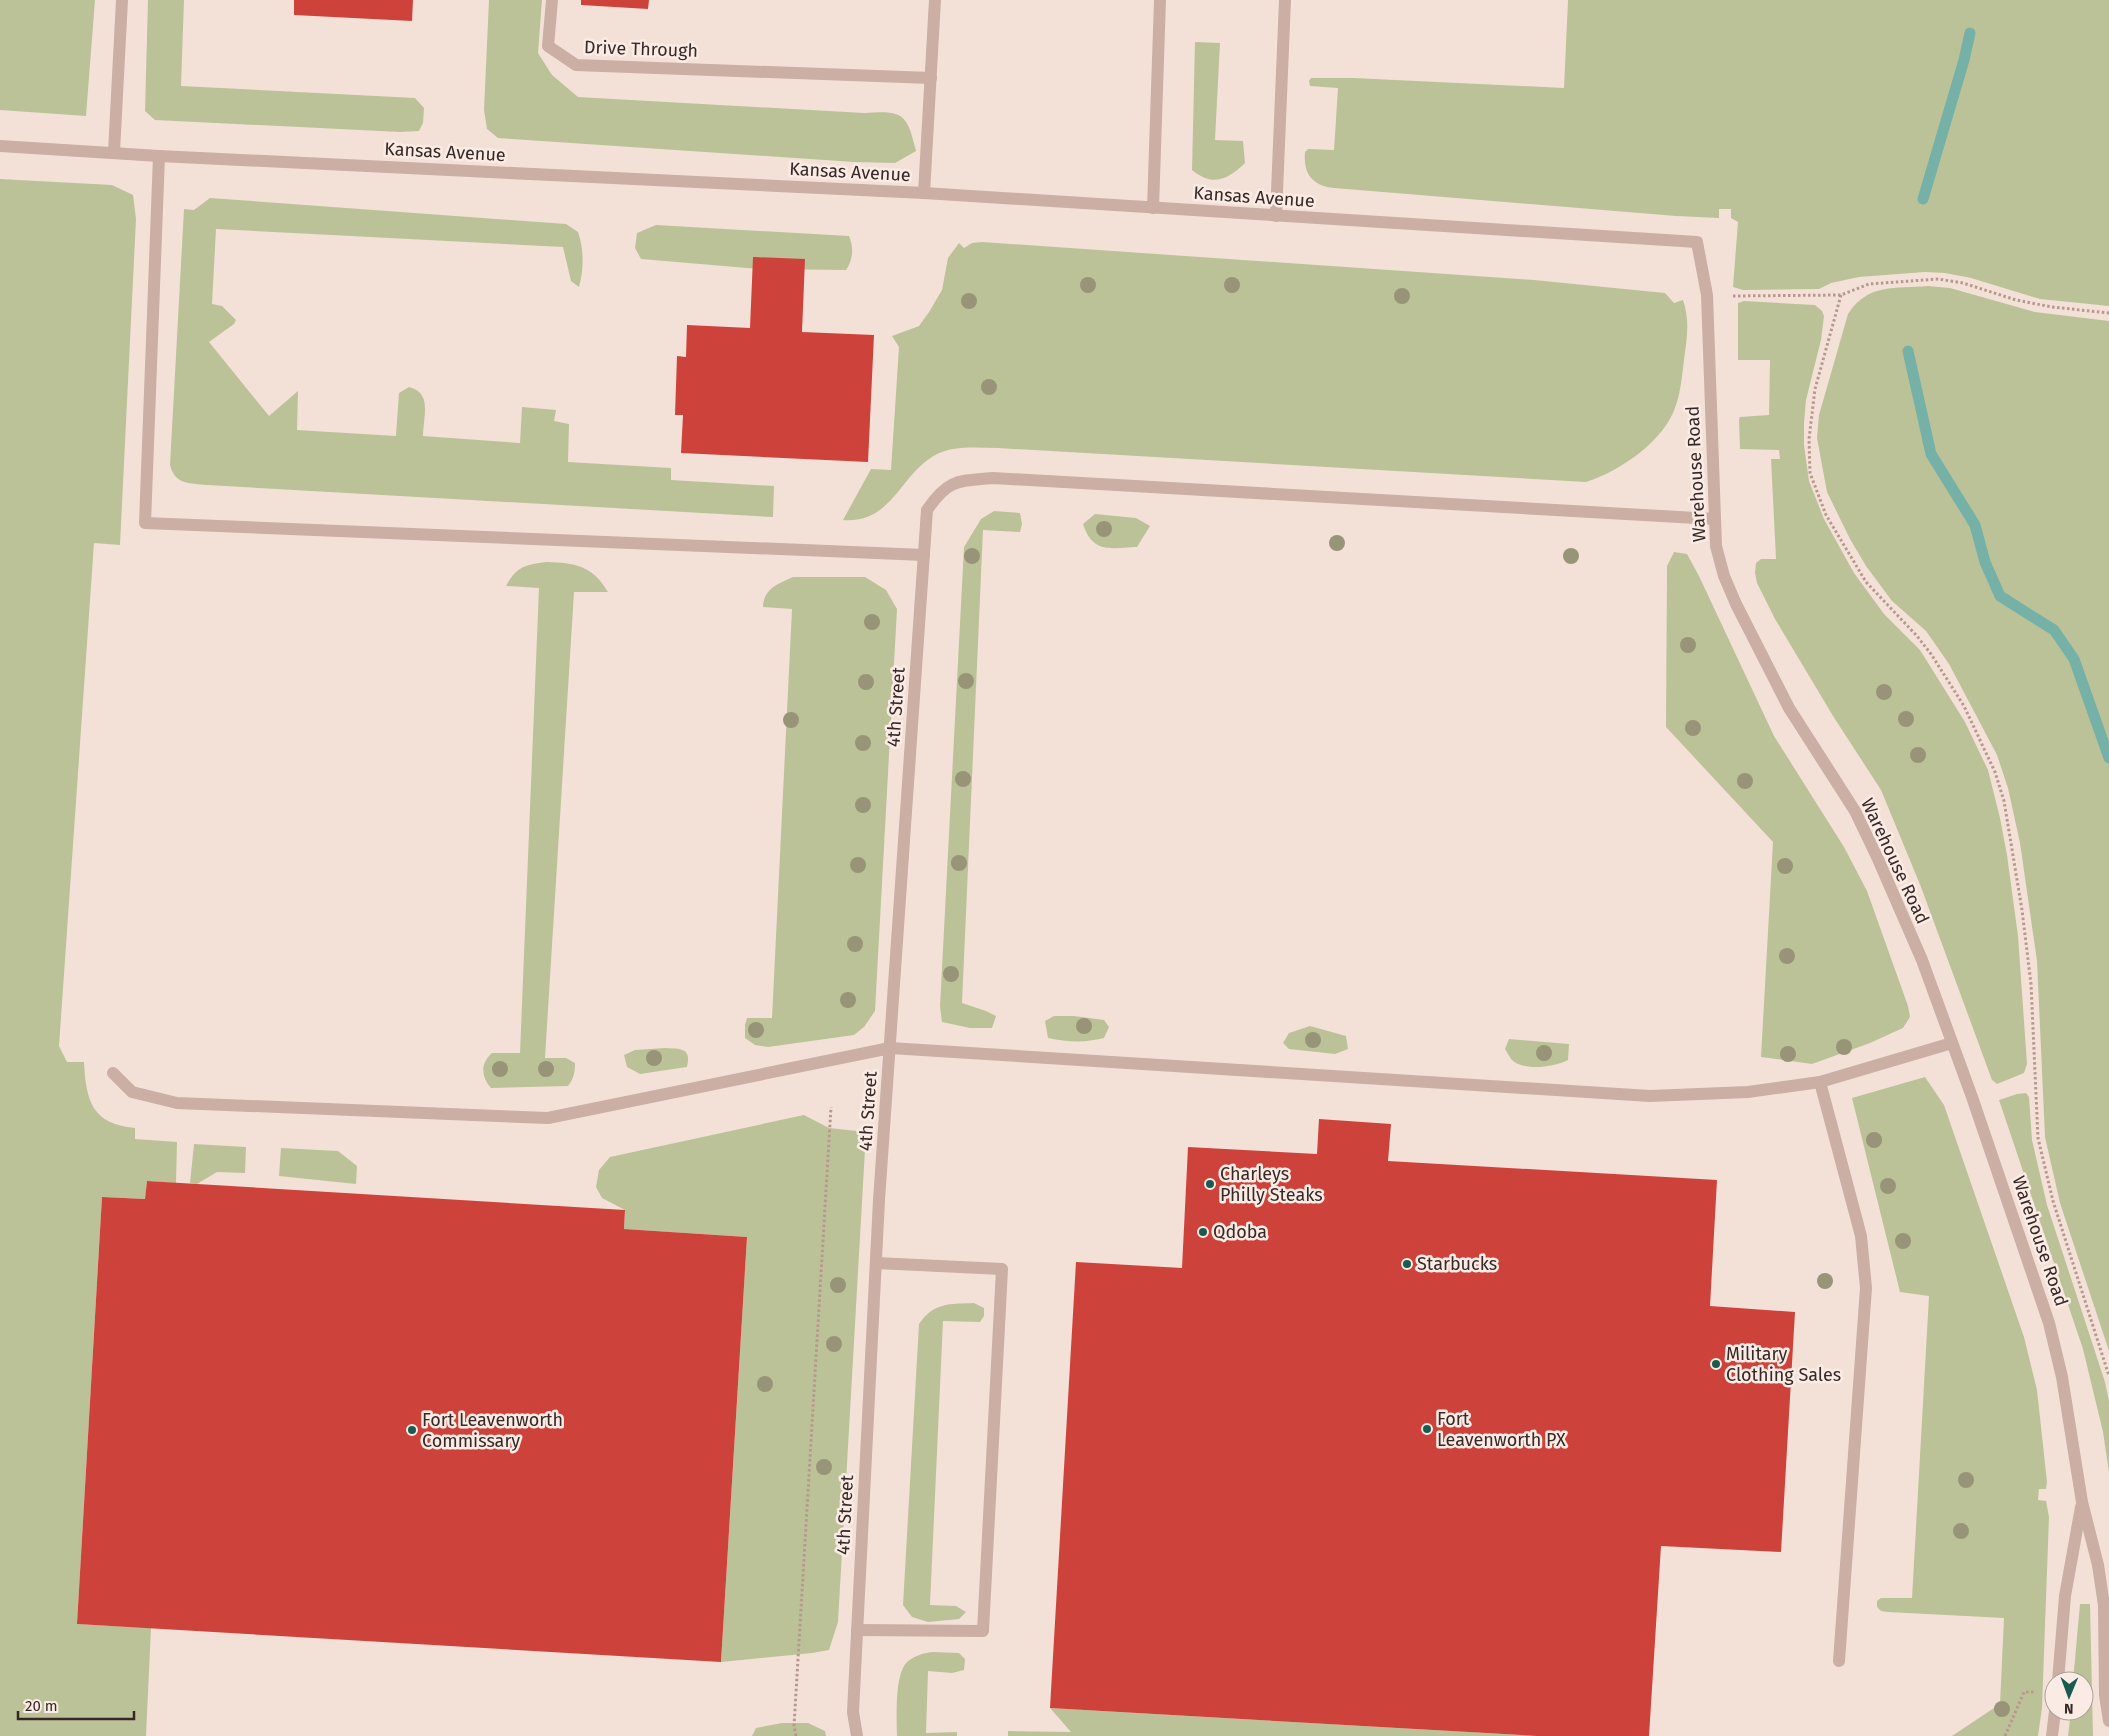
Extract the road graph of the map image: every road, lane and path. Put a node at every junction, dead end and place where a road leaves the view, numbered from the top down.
1 (122, 0) edge
2 (552, 0) edge
3 (935, 0) edge
4 (1160, 0) edge
5 (1285, 0) edge
6 (931, 78) junction
7 (0, 146) edge
8 (114, 152) junction
9 (159, 156) junction
10 (924, 193) junction
11 (1153, 208) junction
12 (1276, 216) junction
13 (1697, 242) joint
14 (1707, 295) junction
15 (1842, 296) junction
16 (2109, 313) edge
17 (1714, 519) junction
18 (924, 555) junction
19 (1952, 1042) junction
20 (890, 1048) junction
21 (114, 1073) dead end
22 (1820, 1082) junction
23 (831, 1107) dead end
24 (876, 1263) junction
25 (2109, 1376) edge
26 (2082, 1502) junction
27 (857, 1630) junction
28 (1839, 1661) dead end
29 (2059, 1671) edge
30 (2038, 1692) dead end
31 (2054, 1721) edge
32 (2109, 1721) edge
33 (796, 1736) edge
34 (857, 1736) edge
35 (2005, 1736) edge
36 (2052, 1736) edge

1 - 8 street
2 - 6 street, Drive Through
3 - 6 street
4 - 11 street
5 - 12 street
6 - 10 street
7 - 8 street, Kansas Avenue
8 - 9 street, Kansas Avenue
9 - 10 street, Kansas Avenue
9 - 18 street
10 - 11 street, Kansas Avenue
11 - 12 street, Kansas Avenue
12 - 13 street, Kansas Avenue
13 - 14 street, Warehouse Road
14 - 15 path
14 - 17 street, Warehouse Road
15 - 16 path
15 - 25 path
17 - 18 street, 4th Street
17 - 19 street, Warehouse Road
18 - 20 street, 4th Street
19 - 22 street
19 - 26 street, Warehouse Road
20 - 21 street
20 - 22 street
20 - 24 street, 4th Street
22 - 28 street
23 - 33 path
24 - 27 street, 4th Street
24 - 27 street
26 - 29 street, Warehouse Road
26 - 32 street, Warehouse Road
27 - 34 street, 4th Street
30 - 35 path
31 - 36 street

